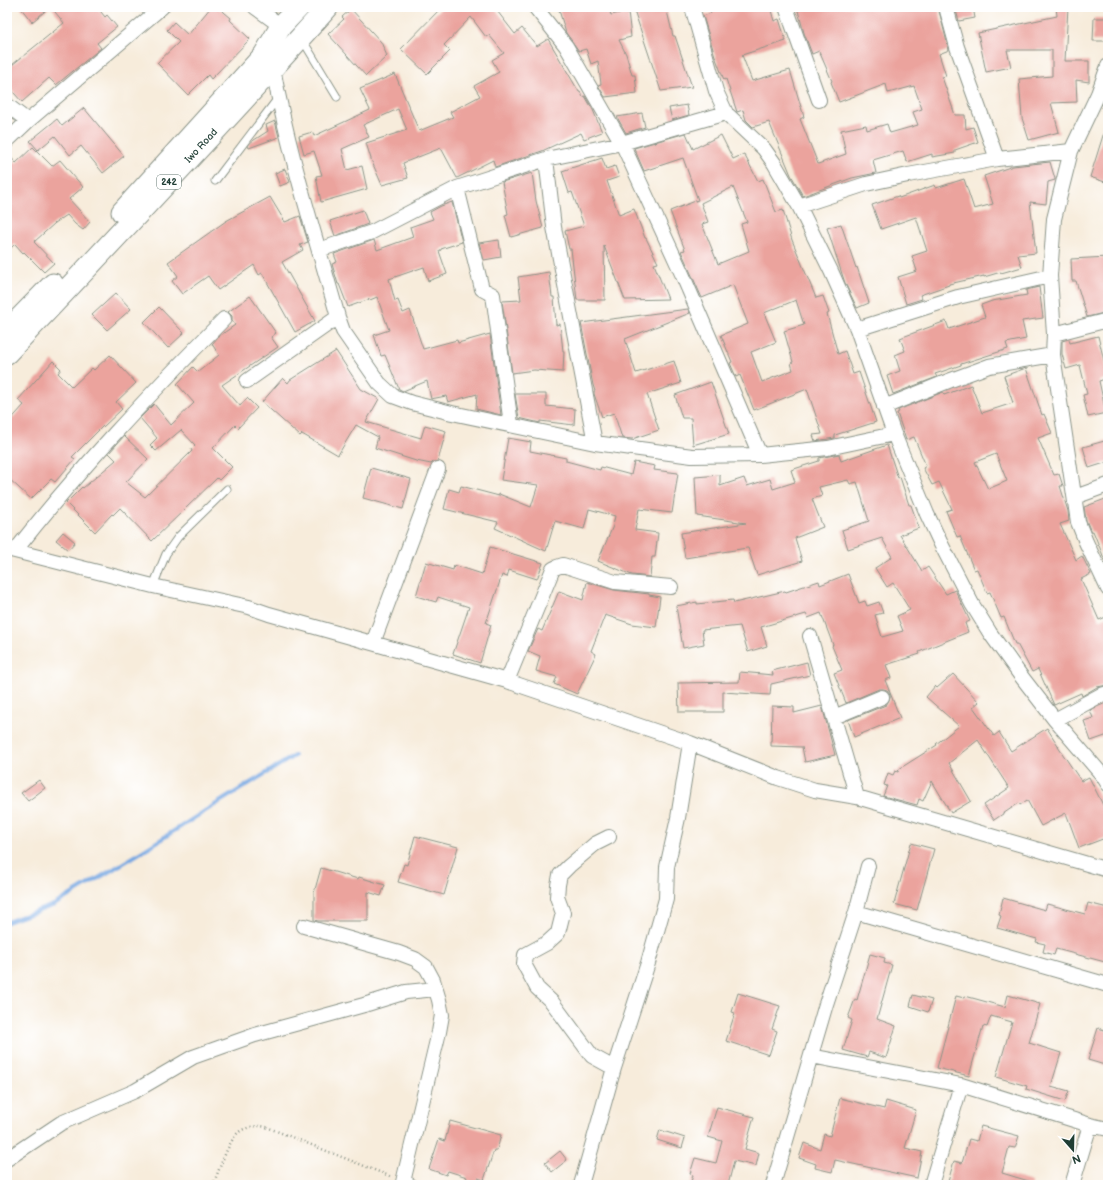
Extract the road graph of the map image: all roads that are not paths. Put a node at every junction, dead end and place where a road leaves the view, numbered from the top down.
1 (162, 7) edge
2 (255, 7) edge
3 (299, 7) edge
4 (328, 7) edge
5 (535, 7) edge
6 (692, 7) edge
7 (786, 7) edge
8 (946, 7) edge
9 (281, 26) junction
10 (300, 37) junction
11 (1108, 66) edge
12 (273, 68) junction
13 (337, 97) dead end
14 (1103, 97) edge
15 (278, 98) junction
16 (819, 100) dead end
17 (7, 105) edge
18 (726, 113) junction
19 (28, 121) junction
20 (7, 141) edge
21 (622, 143) junction
22 (1071, 151) junction
23 (546, 159) junction
24 (997, 159) junction
25 (216, 181) dead end
26 (457, 188) junction
27 (799, 206) junction
28 (117, 228) junction
29 (319, 250) junction
30 (1050, 276) junction
31 (338, 317) junction
32 (224, 319) dead end
33 (1108, 320) edge
34 (857, 329) junction
35 (7, 332) edge
36 (1054, 334) junction
37 (7, 354) edge
38 (1053, 356) junction
39 (247, 381) dead end
40 (884, 407) junction
41 (511, 424) junction
42 (894, 434) junction
43 (594, 442) junction
44 (760, 455) junction
45 (438, 469) dead end
46 (1108, 485) edge
47 (227, 489) dead end
48 (1075, 497) junction
49 (11, 550) edge
50 (153, 586) junction
51 (671, 587) dead end
52 (1108, 589) edge
53 (810, 636) dead end
54 (372, 643) junction
55 (507, 681) junction
56 (1108, 693) edge
57 (882, 697) dead end
58 (834, 718) junction
59 (1055, 720) junction
60 (690, 743) junction
61 (1108, 784) edge
62 (857, 797) junction
63 (609, 837) dead end
64 (868, 866) dead end
65 (1108, 870) edge
66 (856, 912) junction
67 (304, 926) dead end
68 (1108, 985) edge
69 (436, 989) junction
70 (811, 1056) junction
71 (614, 1068) junction
72 (961, 1085) junction
73 (1090, 1125) junction
74 (1108, 1129) edge
75 (7, 1159) edge
76 (407, 1183) edge
77 (581, 1185) edge
78 (773, 1185) edge
79 (931, 1185) edge
80 (1072, 1185) edge

1 - 19 street
2 - 9 street
3 - 9 main road, Iwo Road
4 - 10 main road, Iwo Road / 242
5 - 21 street
6 - 18 street
7 - 16 street
8 - 24 street
9 - 28 main road, Iwo Road
10 - 12 main road, Iwo Road / 242
10 - 13 lane
11 - 14 street
12 - 15 street
12 - 28 main road, Iwo Road / 242
14 - 22 street
15 - 25 lane
15 - 29 street
17 - 19 street
18 - 21 street
18 - 27 street
19 - 20 street
21 - 23 street
21 - 44 street
22 - 24 street
22 - 30 street
23 - 26 street
23 - 43 street
24 - 27 street
26 - 29 street
26 - 41 street
27 - 34 street
28 - 35 main road, Iwo Road
28 - 37 main road, Iwo Road / 242
29 - 31 street
30 - 34 street
30 - 36 street
31 - 39 street
31 - 41 street
32 - 49 street
33 - 36 street
34 - 40 street
36 - 38 street
38 - 40 street
38 - 48 street
40 - 42 street
41 - 43 street
42 - 44 street
42 - 59 street
43 - 44 street
45 - 54 street
46 - 48 street
47 - 50 lane
48 - 52 street
49 - 50 street
50 - 54 street
51 - 55 street
53 - 58 street
54 - 55 street
55 - 60 street
56 - 59 street
57 - 58 street
58 - 62 street
59 - 61 street
60 - 62 street
60 - 71 street
62 - 65 street
63 - 71 street
64 - 66 street
66 - 68 street
66 - 70 street
67 - 69 street
69 - 75 street
69 - 76 street
70 - 72 street
70 - 78 street
71 - 77 street
72 - 73 street
72 - 79 street
73 - 74 street
73 - 80 street

